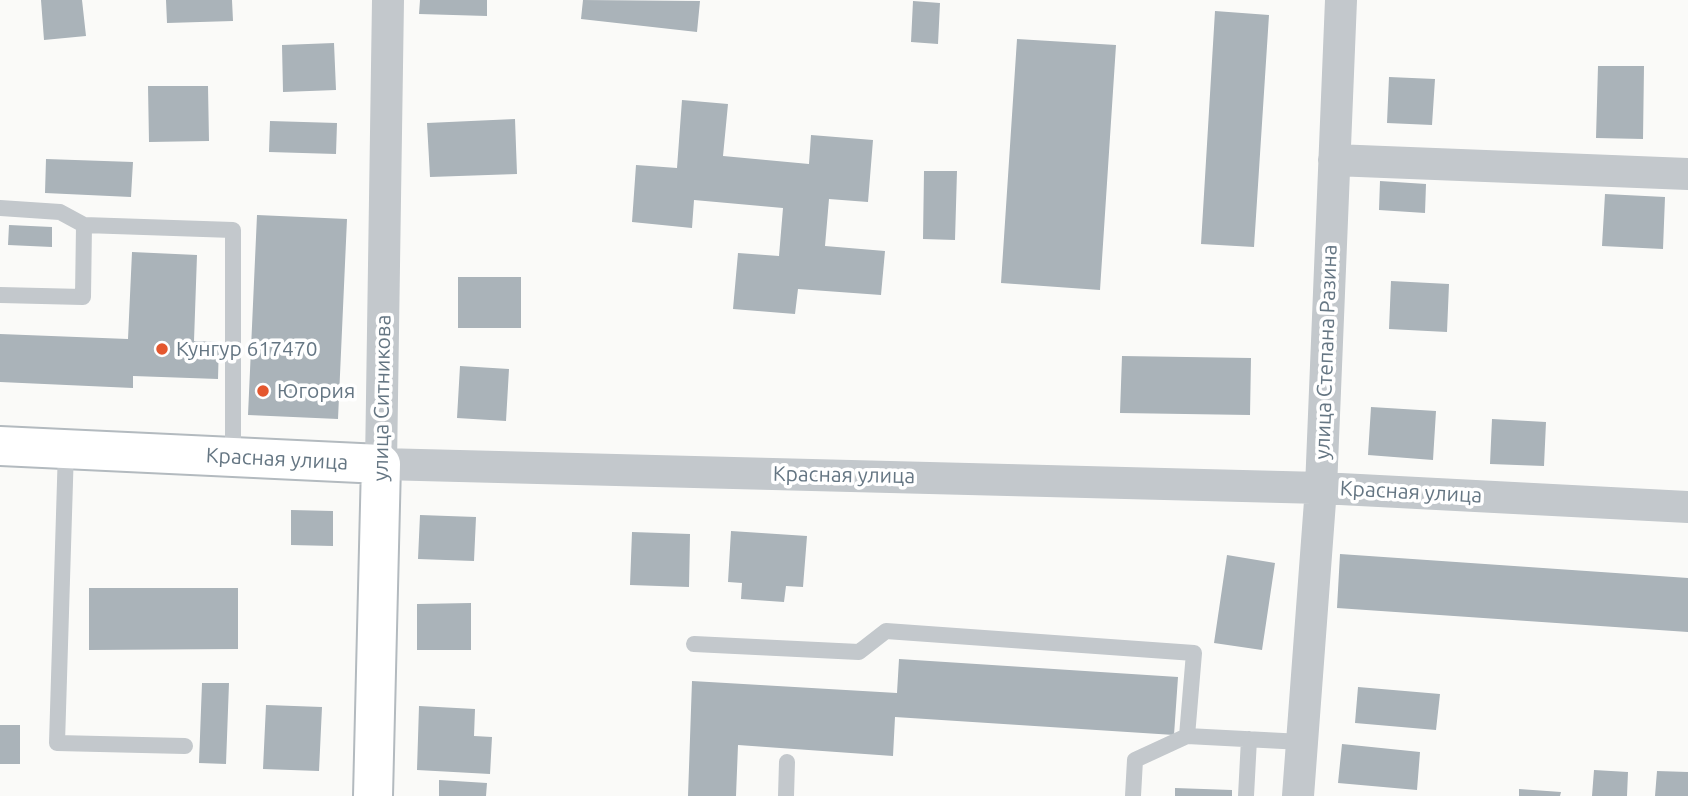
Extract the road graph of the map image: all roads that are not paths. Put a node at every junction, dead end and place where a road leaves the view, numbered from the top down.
1 (388, 0) edge
2 (1341, 0) edge
3 (1334, 160) junction
4 (1688, 174) edge
5 (0, 208) edge
6 (84, 225) junction
7 (0, 295) edge
8 (0, 446) edge
9 (66, 449) junction
10 (233, 457) junction
11 (381, 464) junction
12 (1321, 488) junction
13 (1688, 507) edge
14 (694, 644) dead end
15 (1187, 736) junction
16 (1249, 739) junction
17 (1302, 742) junction
18 (185, 747) dead end
19 (787, 762) dead end
20 (373, 796) edge
21 (786, 796) edge
22 (1133, 796) edge
23 (1246, 796) edge
24 (1298, 796) edge

1 - 11 street, улица Ситникова
2 - 3 street, улица Степана Разина
3 - 4 street
3 - 12 street, улица Степана Разина
5 - 6 lane
6 - 7 lane
6 - 10 lane
8 - 9 main road, Красная улица
9 - 10 main road, Красная улица
9 - 18 lane
10 - 11 main road, Красная улица
11 - 12 street, Красная улица
11 - 20 main road, улица Ситникова
12 - 13 street, Красная улица
12 - 17 street, улица Степана Разина
14 - 15 lane
15 - 16 lane
15 - 22 lane
16 - 17 lane
16 - 23 lane
17 - 24 street, улица Степана Разина
19 - 21 lane

